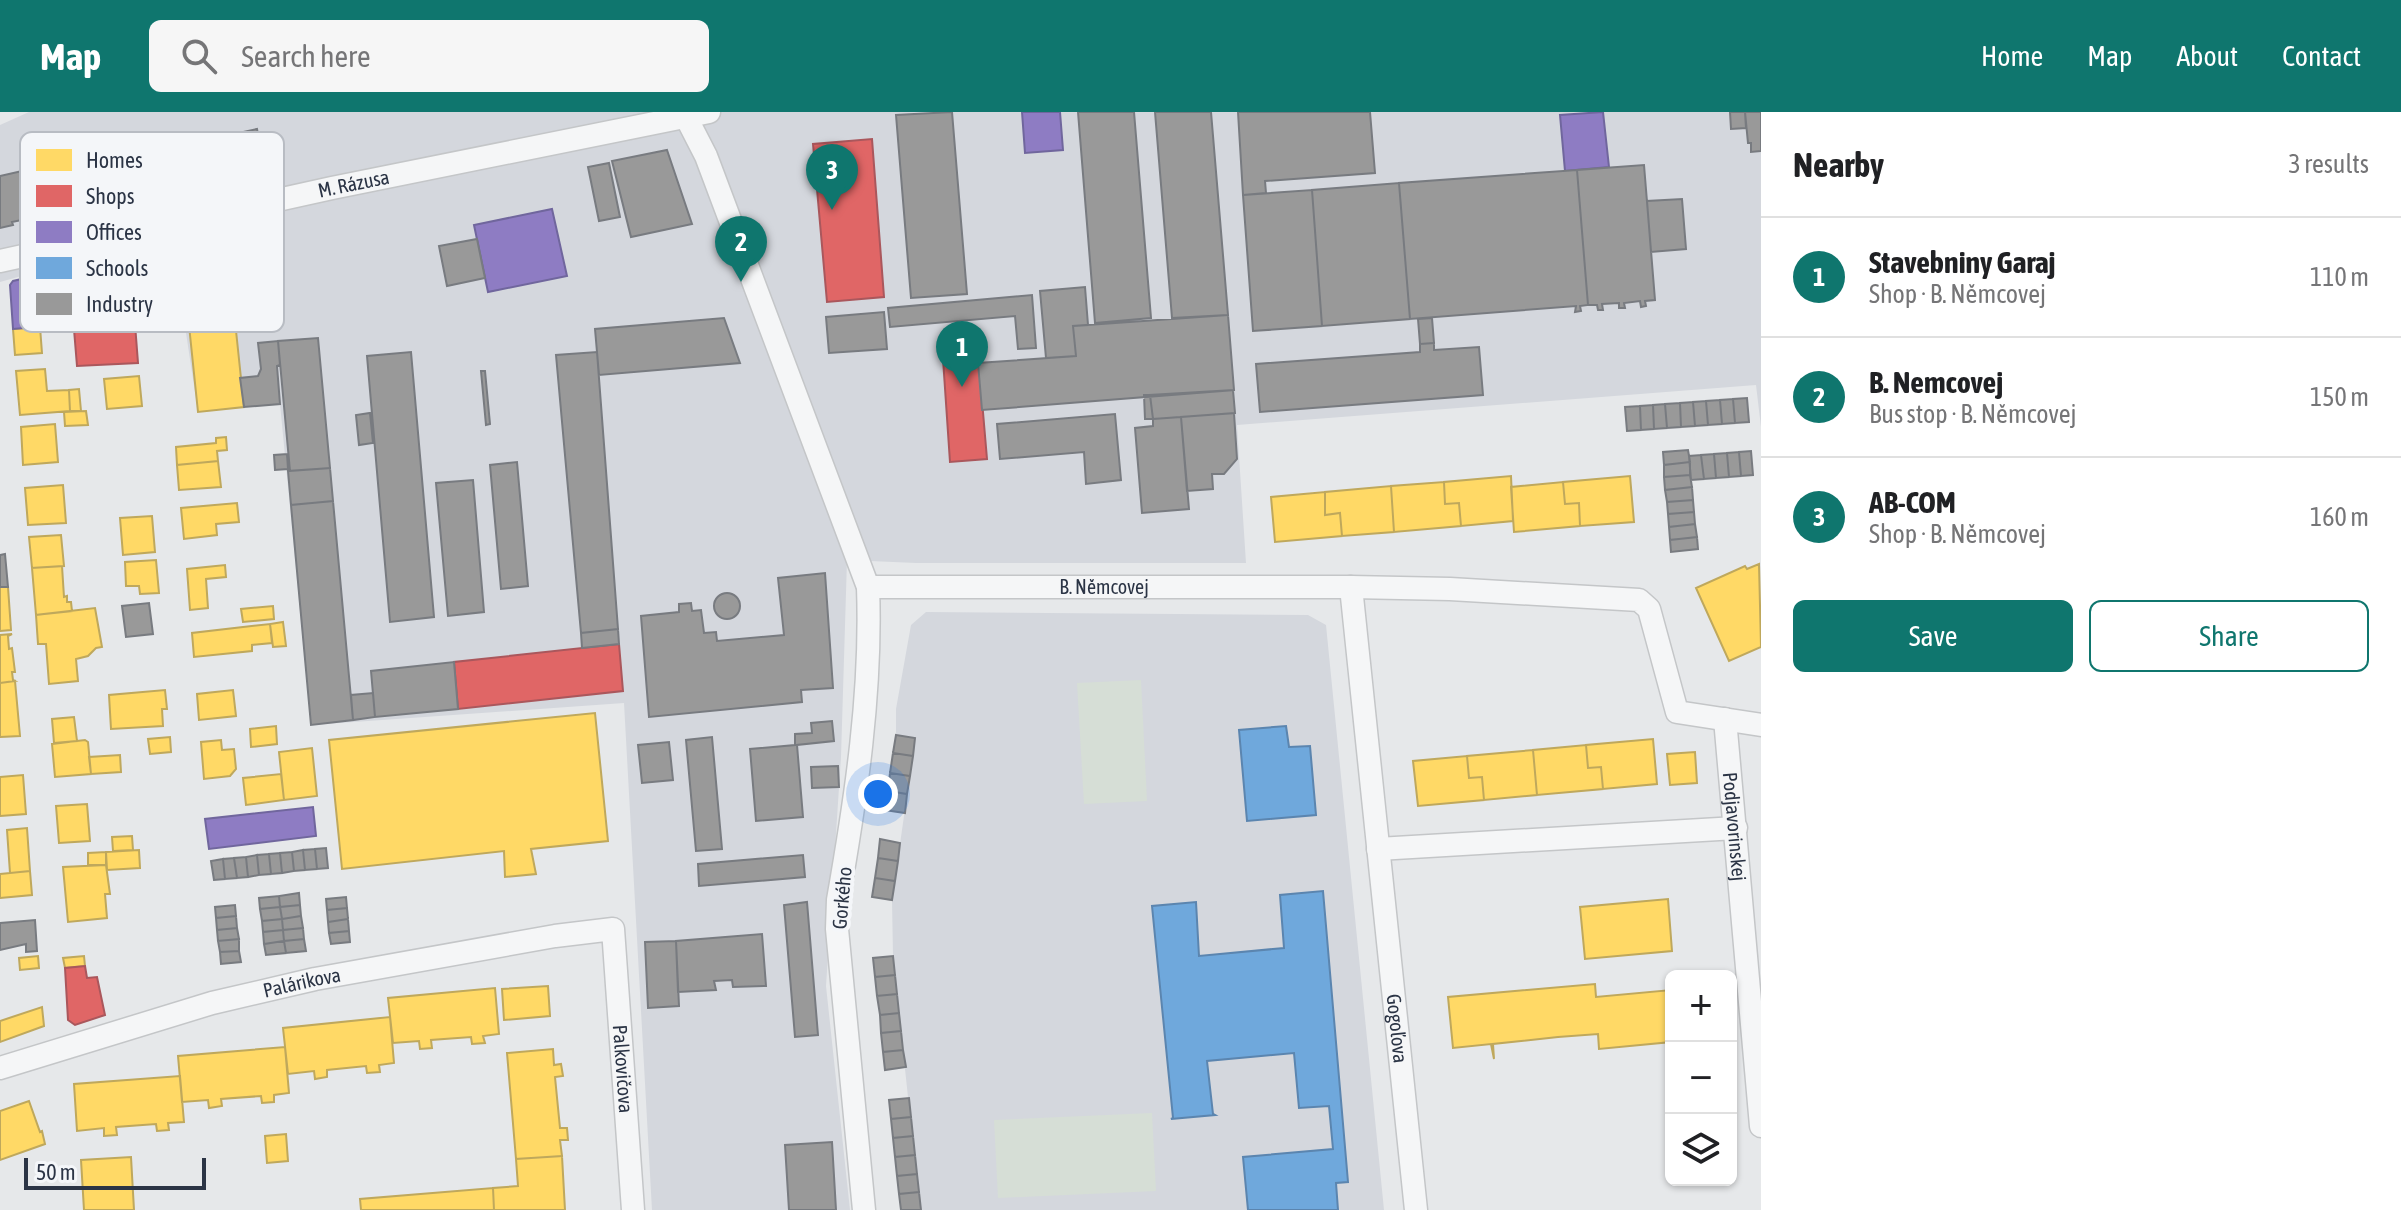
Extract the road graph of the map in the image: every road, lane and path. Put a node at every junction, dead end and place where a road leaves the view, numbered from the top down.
1 (709, 112) edge
2 (686, 117) junction
3 (284, 199) edge
4 (20, 257) edge
5 (0, 261) edge
6 (868, 587) junction
7 (1351, 587) junction
8 (1725, 719) junction
9 (1761, 725) edge
10 (1736, 828) junction
11 (1378, 849) junction
12 (613, 929) joint
13 (0, 1068) edge
14 (1761, 1126) edge
15 (633, 1210) edge
16 (864, 1210) edge
17 (1416, 1210) edge

1 - 2 street, M. Rázusa
2 - 3 street, M. Rázusa
2 - 6 street
4 - 5 street, M. Rázusa
6 - 7 street, B. Němcovej
6 - 16 street, Gorkého
7 - 8 street, B. Němcovej
7 - 11 street, Gogoľova
8 - 9 street, B. Němcovej
8 - 10 street, Podjavorinskej
10 - 11 street
10 - 14 street, Podjavorinskej
11 - 17 street, Gogoľova
12 - 13 street, Palárikova
12 - 15 street, Palkovičova

